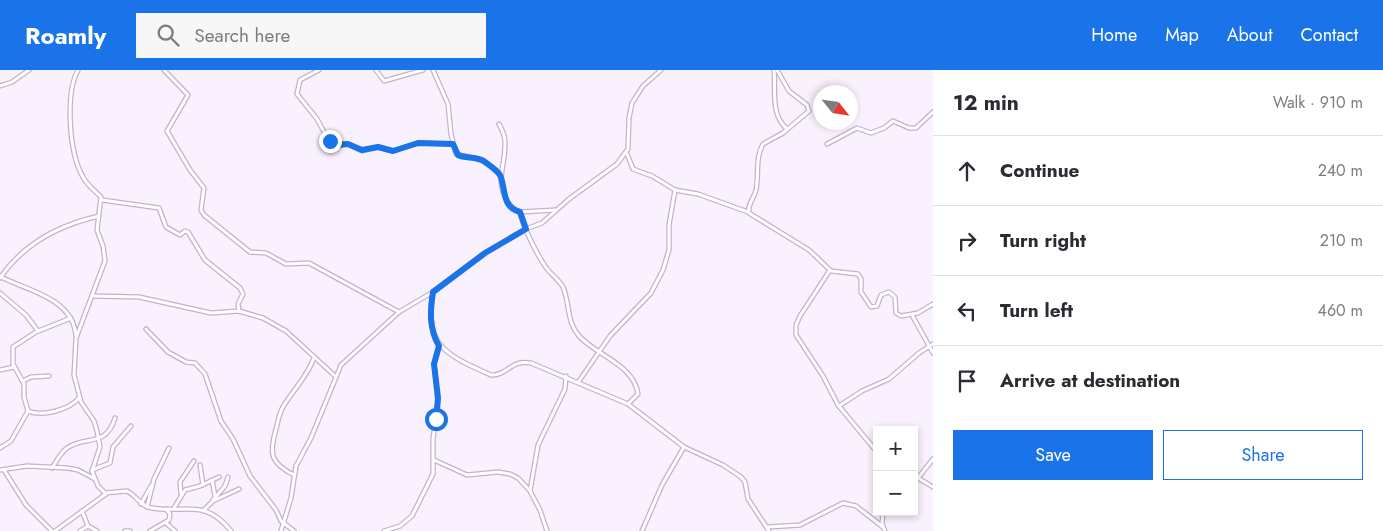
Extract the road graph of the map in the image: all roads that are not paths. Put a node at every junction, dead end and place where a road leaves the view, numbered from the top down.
1 (29, 70) edge
2 (78, 70) edge
3 (164, 70) edge
4 (319, 70) edge
5 (376, 70) edge
6 (422, 70) edge
7 (433, 70) edge
8 (660, 70) edge
9 (775, 70) edge
10 (0, 86) edge
11 (933, 112) edge
12 (499, 124) dead end
13 (788, 129) junction
14 (453, 144) junction
15 (826, 144) dead end
16 (627, 154) junction
17 (500, 175) junction
18 (675, 190) junction
19 (102, 200) junction
20 (556, 210) junction
21 (520, 212) junction
22 (749, 213) junction
23 (99, 216) junction
24 (526, 229) junction
25 (830, 270) junction
26 (0, 277) edge
27 (433, 292) junction
28 (0, 293) edge
29 (92, 296) junction
30 (933, 304) edge
31 (239, 311) junction
32 (399, 312) junction
33 (911, 315) junction
34 (71, 318) junction
35 (146, 329) dead end
36 (38, 331) junction
37 (76, 338) junction
38 (933, 344) edge
39 (439, 346) junction
40 (928, 347) junction
41 (599, 352) junction
42 (933, 353) edge
43 (314, 358) junction
44 (14, 367) junction
45 (0, 370) edge
46 (49, 376) dead end
47 (335, 376) junction
48 (566, 376) junction
49 (23, 381) junction
50 (579, 381) junction
51 (79, 397) junction
52 (628, 404) junction
53 (839, 406) junction
54 (28, 411) junction
55 (116, 418) dead end
56 (131, 426) dead end
57 (99, 439) junction
58 (684, 447) junction
59 (873, 447) edge
60 (0, 448) edge
61 (169, 448) dead end
62 (933, 459) edge
63 (434, 460) junction
64 (194, 461) dead end
65 (200, 465) dead end
66 (52, 468) junction
67 (2, 470) edge
68 (92, 470) junction
69 (294, 476) junction
70 (219, 477) dead end
71 (228, 477) dead end
72 (95, 479) junction
73 (213, 480) junction
74 (153, 484) junction
75 (203, 485) junction
76 (933, 487) edge
77 (239, 489) dead end
78 (530, 491) junction
79 (106, 494) junction
80 (181, 494) junction
81 (214, 499) junction
82 (141, 504) junction
83 (147, 507) junction
84 (166, 508) junction
85 (174, 508) junction
86 (82, 511) junction
87 (203, 511) junction
88 (883, 516) edge
89 (166, 523) junction
90 (284, 523) junction
91 (88, 526) junction
92 (768, 529) edge
93 (884, 529) edge
94 (54, 531) edge
95 (80, 531) edge
96 (97, 531) edge
97 (125, 531) edge
98 (130, 531) edge
99 (150, 531) edge
100 (175, 531) edge
101 (231, 531) edge
102 (281, 531) edge
103 (294, 531) edge
104 (384, 531) edge
105 (547, 531) edge
106 (642, 531) edge

1 - 10 street
2 - 19 street
3 - 32 street
4 - 14 street
5 - 6 street
7 - 14 street
8 - 16 street
9 - 13 street
9 - 13 street
11 - 15 street
12 - 17 street
13 - 22 street
14 - 17 street
16 - 18 street
16 - 20 street
17 - 21 street
18 - 22 street
18 - 41 street
19 - 23 street
19 - 31 street
20 - 21 street
20 - 24 street
21 - 24 street
22 - 25 street
23 - 26 street
23 - 29 street
24 - 27 street
24 - 41 street
25 - 33 street
25 - 53 street
26 - 34 street
27 - 32 street
27 - 39 street
28 - 36 street
29 - 31 street
29 - 37 street
30 - 33 street
31 - 43 street
32 - 47 street
33 - 40 street
34 - 36 street
34 - 37 street
35 - 90 street
36 - 44 street
37 - 51 street
38 - 40 street
39 - 48 street
39 - 63 street
40 - 42 street
40 - 53 street
41 - 50 street
41 - 52 street
43 - 47 street
43 - 69 street
44 - 45 street
44 - 49 street
46 - 49 street
47 - 69 street
48 - 50 street
48 - 78 street
49 - 54 street
50 - 52 street
51 - 54 street
51 - 57 street
52 - 58 street
53 - 59 street
54 - 60 street
55 - 57 street
56 - 68 street
57 - 66 street
57 - 68 street
58 - 92 street
58 - 106 street
61 - 74 street
62 - 76 street
63 - 78 street
63 - 104 street
64 - 80 street
65 - 75 street
66 - 67 street
66 - 72 street
67 - 94 street
68 - 72 street
69 - 90 street
70 - 73 street
71 - 81 street
72 - 79 street
73 - 75 street
73 - 81 street
74 - 82 street
74 - 83 street
75 - 80 street
77 - 81 street
78 - 105 street
79 - 82 street
79 - 86 street
80 - 85 street
81 - 87 street
82 - 83 street
83 - 84 street
84 - 85 street
84 - 89 street
85 - 87 street
86 - 91 street
86 - 94 street
87 - 101 street
88 - 93 street
89 - 99 street
89 - 100 street
90 - 102 street
90 - 103 street
91 - 95 street
91 - 96 street
92 - 93 street
97 - 98 street

